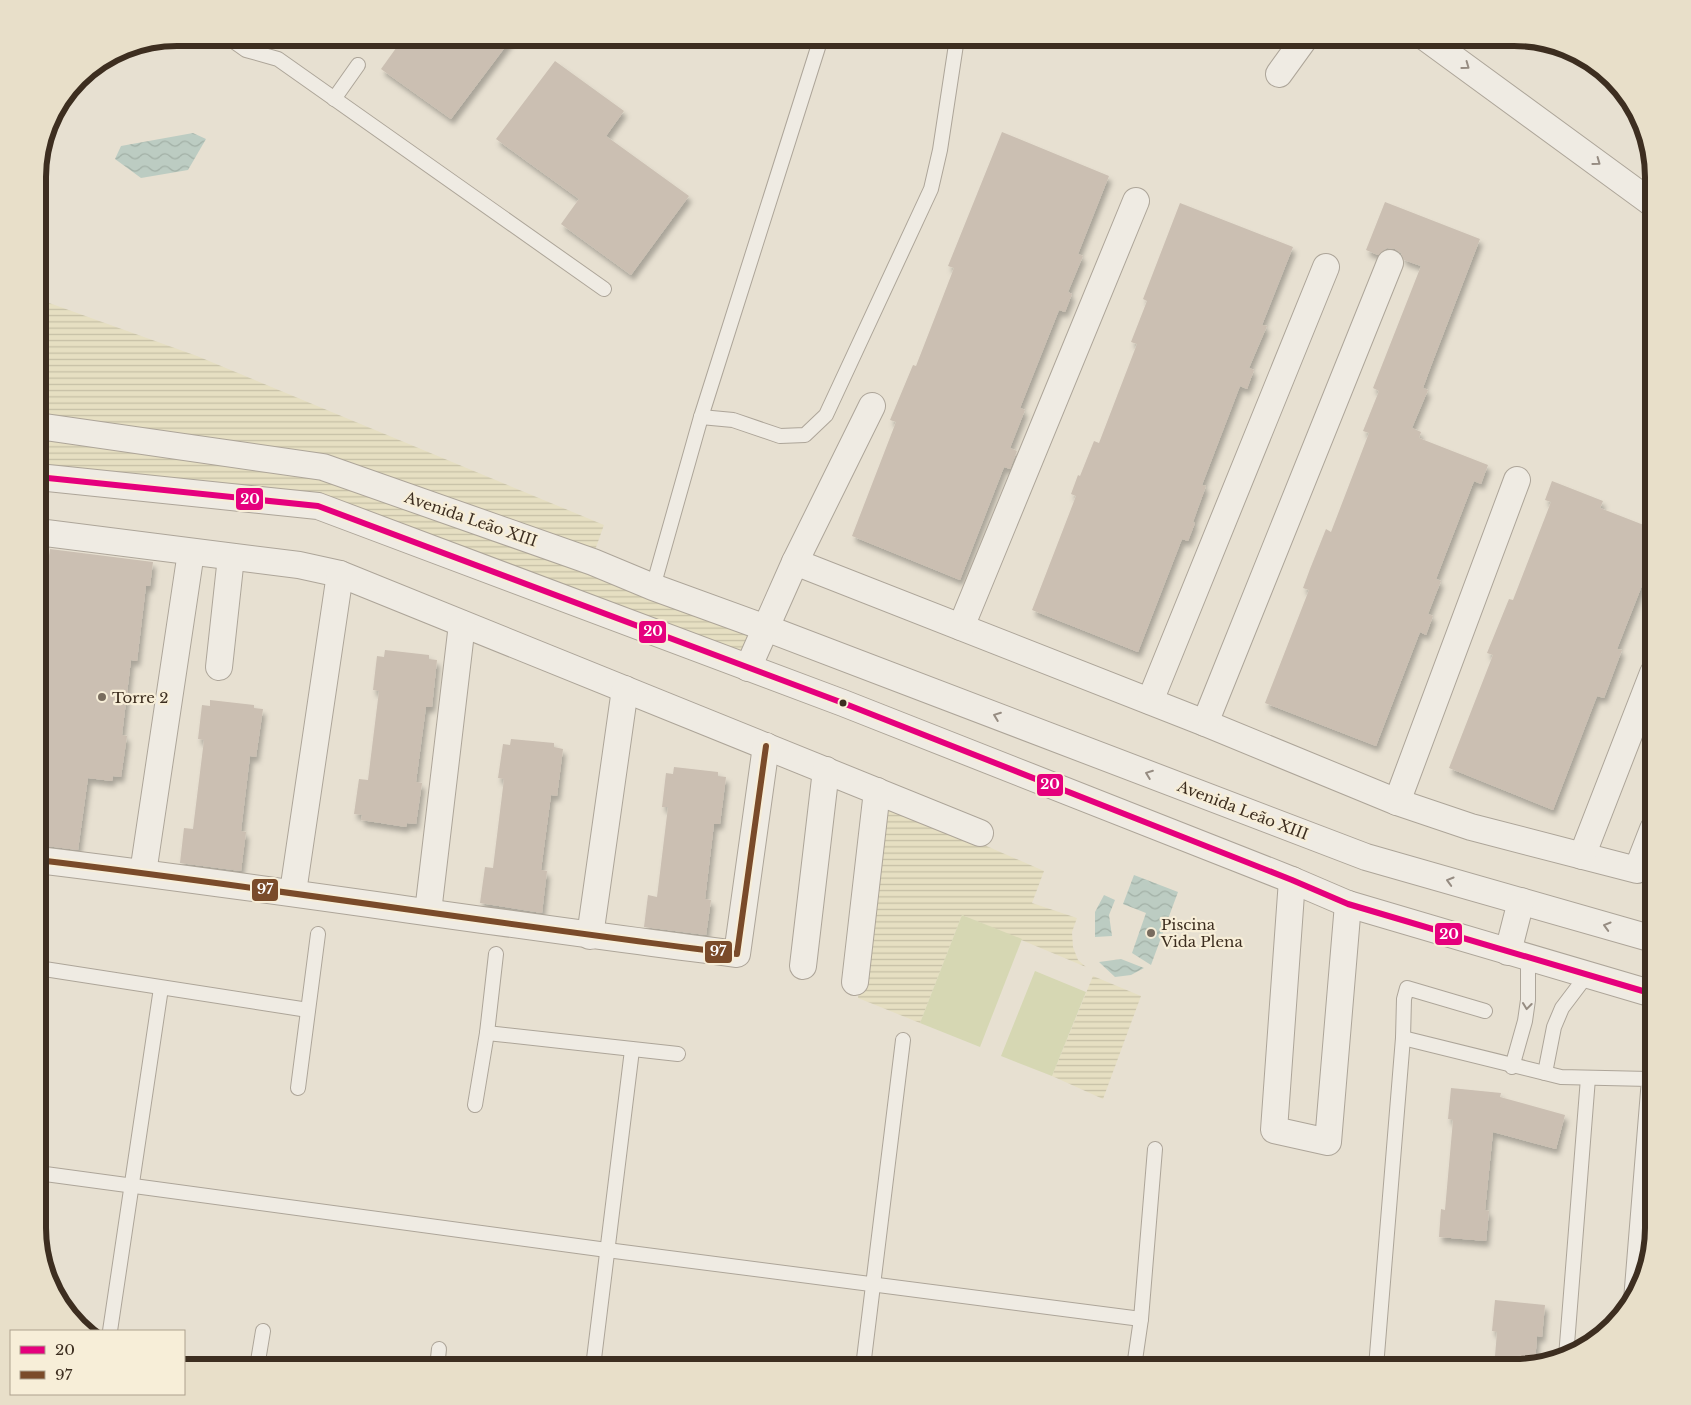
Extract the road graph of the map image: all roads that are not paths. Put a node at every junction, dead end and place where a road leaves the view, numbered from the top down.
1 (240, 46) edge
2 (818, 46) edge
3 (956, 46) edge
4 (1299, 46) edge
5 (1437, 46) edge
6 (358, 65) dead end
7 (1279, 74) dead end
8 (334, 99) junction
9 (1645, 197) edge
10 (1136, 201) dead end
11 (1390, 263) dead end
12 (1326, 267) dead end
13 (604, 289) dead end
14 (872, 406) dead end
15 (701, 417) junction
16 (47, 427) edge
17 (47, 478) edge
18 (1517, 480) dead end
19 (47, 533) edge
20 (192, 552) junction
21 (231, 557) junction
22 (794, 562) junction
23 (340, 574) junction
24 (653, 587) junction
25 (462, 624) junction
26 (961, 627) junction
27 (766, 628) junction
28 (219, 667) dead end
29 (748, 668) junction
30 (625, 689) junction
31 (1645, 695) edge
32 (1150, 701) junction
33 (1206, 723) junction
34 (766, 746) junction
35 (826, 770) junction
36 (877, 791) junction
37 (1397, 802) junction
38 (980, 833) dead end
39 (1645, 851) edge
40 (1582, 856) junction
41 (47, 861) edge
42 (144, 872) junction
43 (1292, 880) junction
44 (293, 892) junction
45 (1521, 901) junction
46 (1348, 904) junction
47 (428, 912) junction
48 (318, 934) dead end
49 (590, 936) junction
50 (1645, 936) edge
51 (496, 954) dead end
52 (1518, 955) junction
53 (803, 966) dead end
54 (47, 969) edge
55 (1587, 975) junction
56 (855, 982) dead end
57 (161, 988) junction
58 (1645, 991) edge
59 (308, 1010) junction
60 (1485, 1011) dead end
61 (488, 1033) junction
62 (1403, 1038) junction
63 (903, 1040) dead end
64 (632, 1050) junction
65 (678, 1054) dead end
66 (1512, 1066) junction
67 (1545, 1073) junction
68 (1588, 1078) junction
69 (1645, 1079) edge
70 (298, 1088) dead end
71 (475, 1106) dead end
72 (1645, 1128) edge
73 (1155, 1149) dead end
74 (47, 1174) edge
75 (133, 1186) junction
76 (608, 1250) junction
77 (875, 1283) junction
78 (1632, 1283) edge
79 (1141, 1319) junction
80 (110, 1330) edge
81 (262, 1331) dead end
82 (1567, 1347) edge
83 (439, 1349) dead end
84 (258, 1359) edge
85 (438, 1359) edge
86 (593, 1359) edge
87 (863, 1359) edge
88 (1135, 1359) edge
89 (1377, 1359) edge

1 - 8 lane
2 - 15 lane
3 - 15 lane
4 - 7 street
5 -> 9 street
6 - 8 lane
8 - 13 lane
10 - 26 street
11 - 33 street
12 - 32 street
14 - 22 street
15 - 24 lane
16 - 24 street, Avenida Leão XIII
17 - 29 street
18 - 37 street
19 - 20 street
20 - 21 street
20 - 42 street
21 - 23 street
21 - 28 street
22 - 26 street
22 - 27 street
23 - 25 street
23 - 44 street
24 - 27 street, Avenida Leão XIII
25 - 30 street
25 - 47 street
26 - 32 street
27 - 29 street
45 -> 27 street, Avenida Leão XIII
29 - 43 street
30 - 34 street
30 - 49 street
31 - 40 street
32 - 33 street
33 - 37 street
34 - 35 street
34 - 49 street
35 - 36 street
35 - 53 street
36 - 38 street
36 - 56 street
37 - 40 street
39 - 40 street
41 - 42 street
42 - 44 street
43 - 46 street
43 - 46 street
44 - 47 street
50 -> 45 street, Avenida Leão XIII
45 - 52 street
46 - 52 street
47 - 49 street
48 - 59 lane
51 - 61 lane
52 - 55 street
52 -> 66 lane
54 - 57 lane
55 - 58 street
55 - 67 lane
57 - 59 lane
57 - 75 lane
59 - 70 lane
60 - 62 lane
61 - 64 lane
61 - 71 lane
62 - 66 lane
62 - 89 lane
63 - 77 lane
64 - 65 lane
64 - 76 lane
66 - 67 lane
67 - 68 lane
68 - 69 lane
68 - 82 lane
72 - 78 lane
73 - 79 lane
74 - 75 lane
75 - 76 lane
75 - 80 lane
76 - 77 lane
76 - 86 lane
77 - 79 lane
77 - 87 lane
79 - 88 lane
81 - 84 lane
83 - 85 lane

